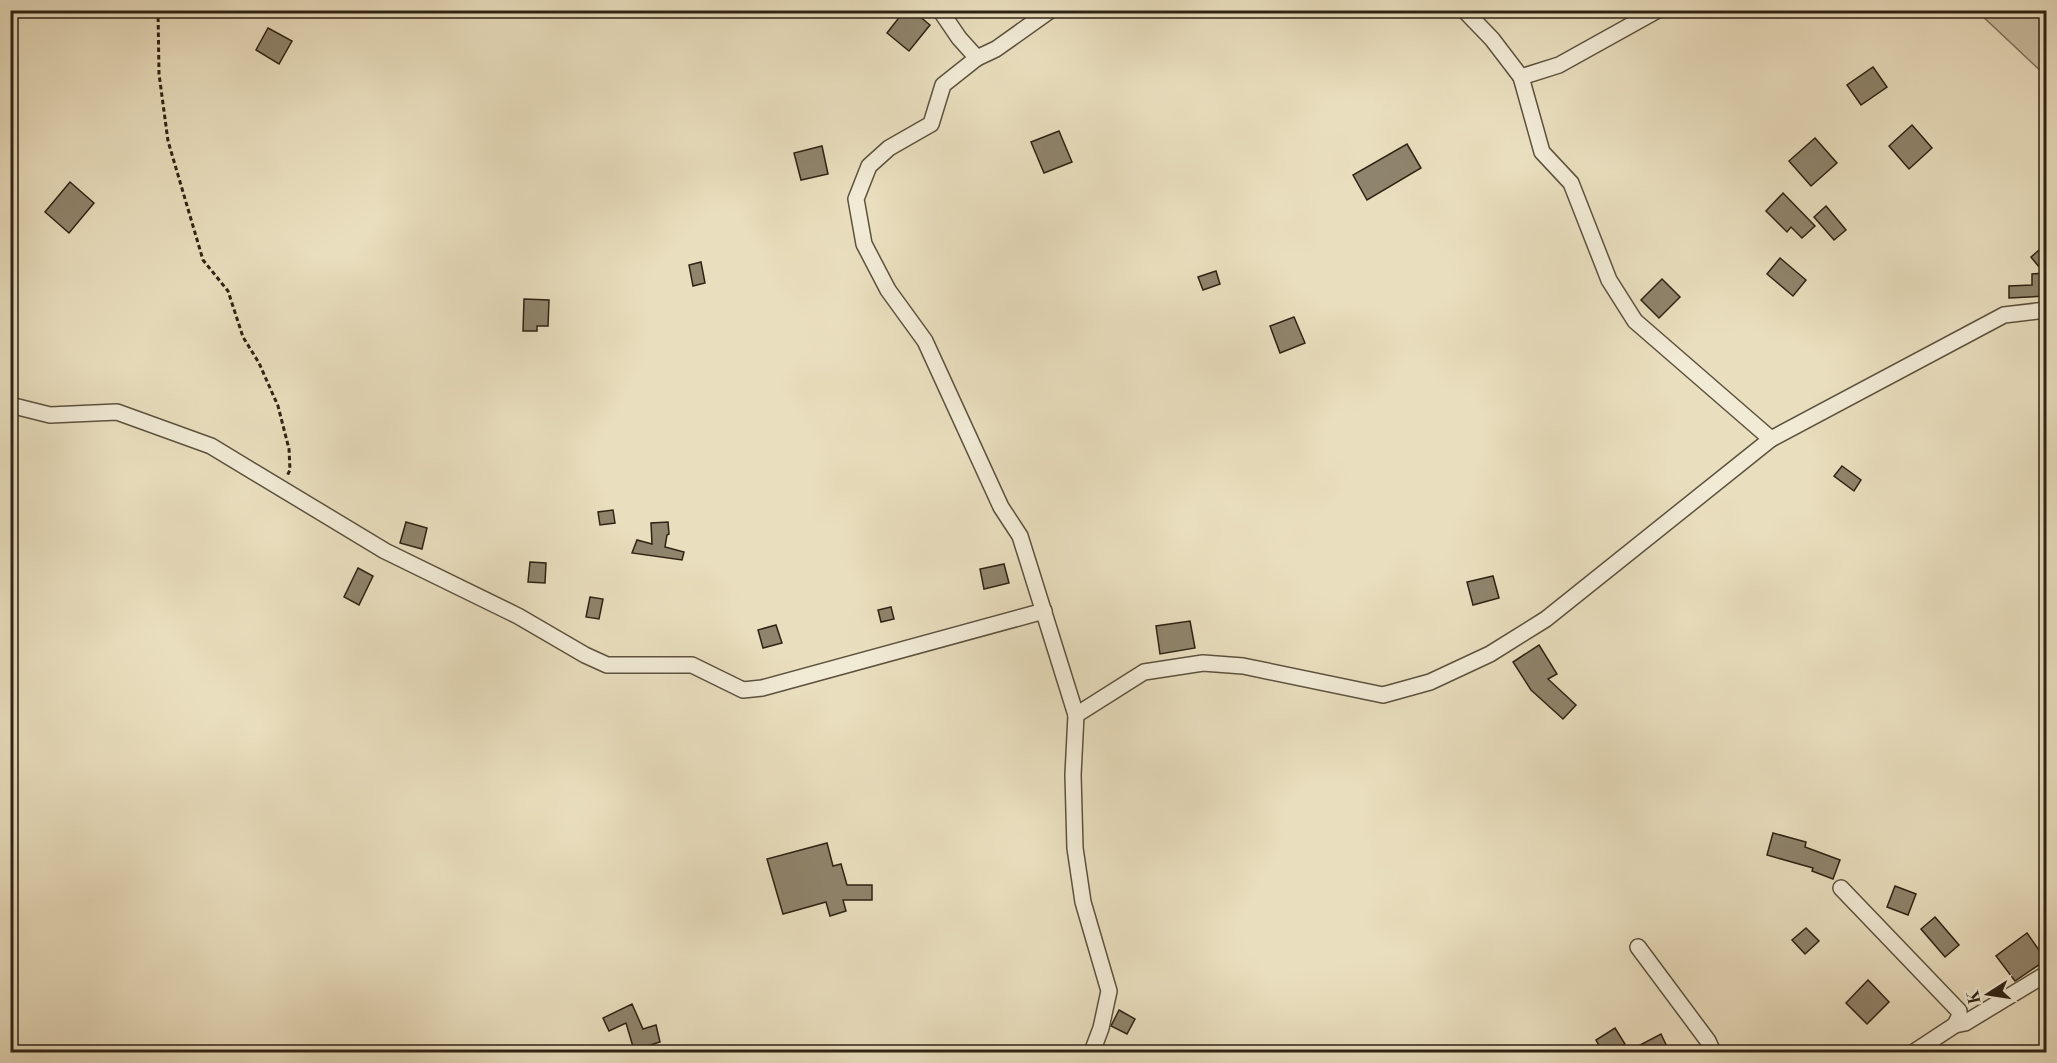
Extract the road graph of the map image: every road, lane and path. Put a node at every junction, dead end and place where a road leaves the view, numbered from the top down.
1 (158, 10) edge
2 (940, 10) edge
3 (1050, 10) edge
4 (1464, 10) edge
5 (1658, 10) edge
6 (976, 58) junction
7 (1521, 77) junction
8 (2046, 310) edge
9 (10, 405) edge
10 (1772, 439) junction
11 (282, 489) junction
12 (1044, 611) junction
13 (1076, 715) junction
14 (1841, 888) dead end
15 (1638, 947) dead end
16 (2046, 974) edge
17 (1955, 1025) junction
18 (1092, 1053) edge
19 (1713, 1053) edge
20 (1914, 1053) edge

1 - 11 path
2 - 6 street
3 - 6 street
4 - 7 street
5 - 7 street
6 - 12 street
7 - 10 street
8 - 10 street
9 - 11 street
10 - 13 street
11 - 12 street
12 - 13 street
13 - 18 street
14 - 17 street
15 - 19 street
16 - 17 street
17 - 20 street

